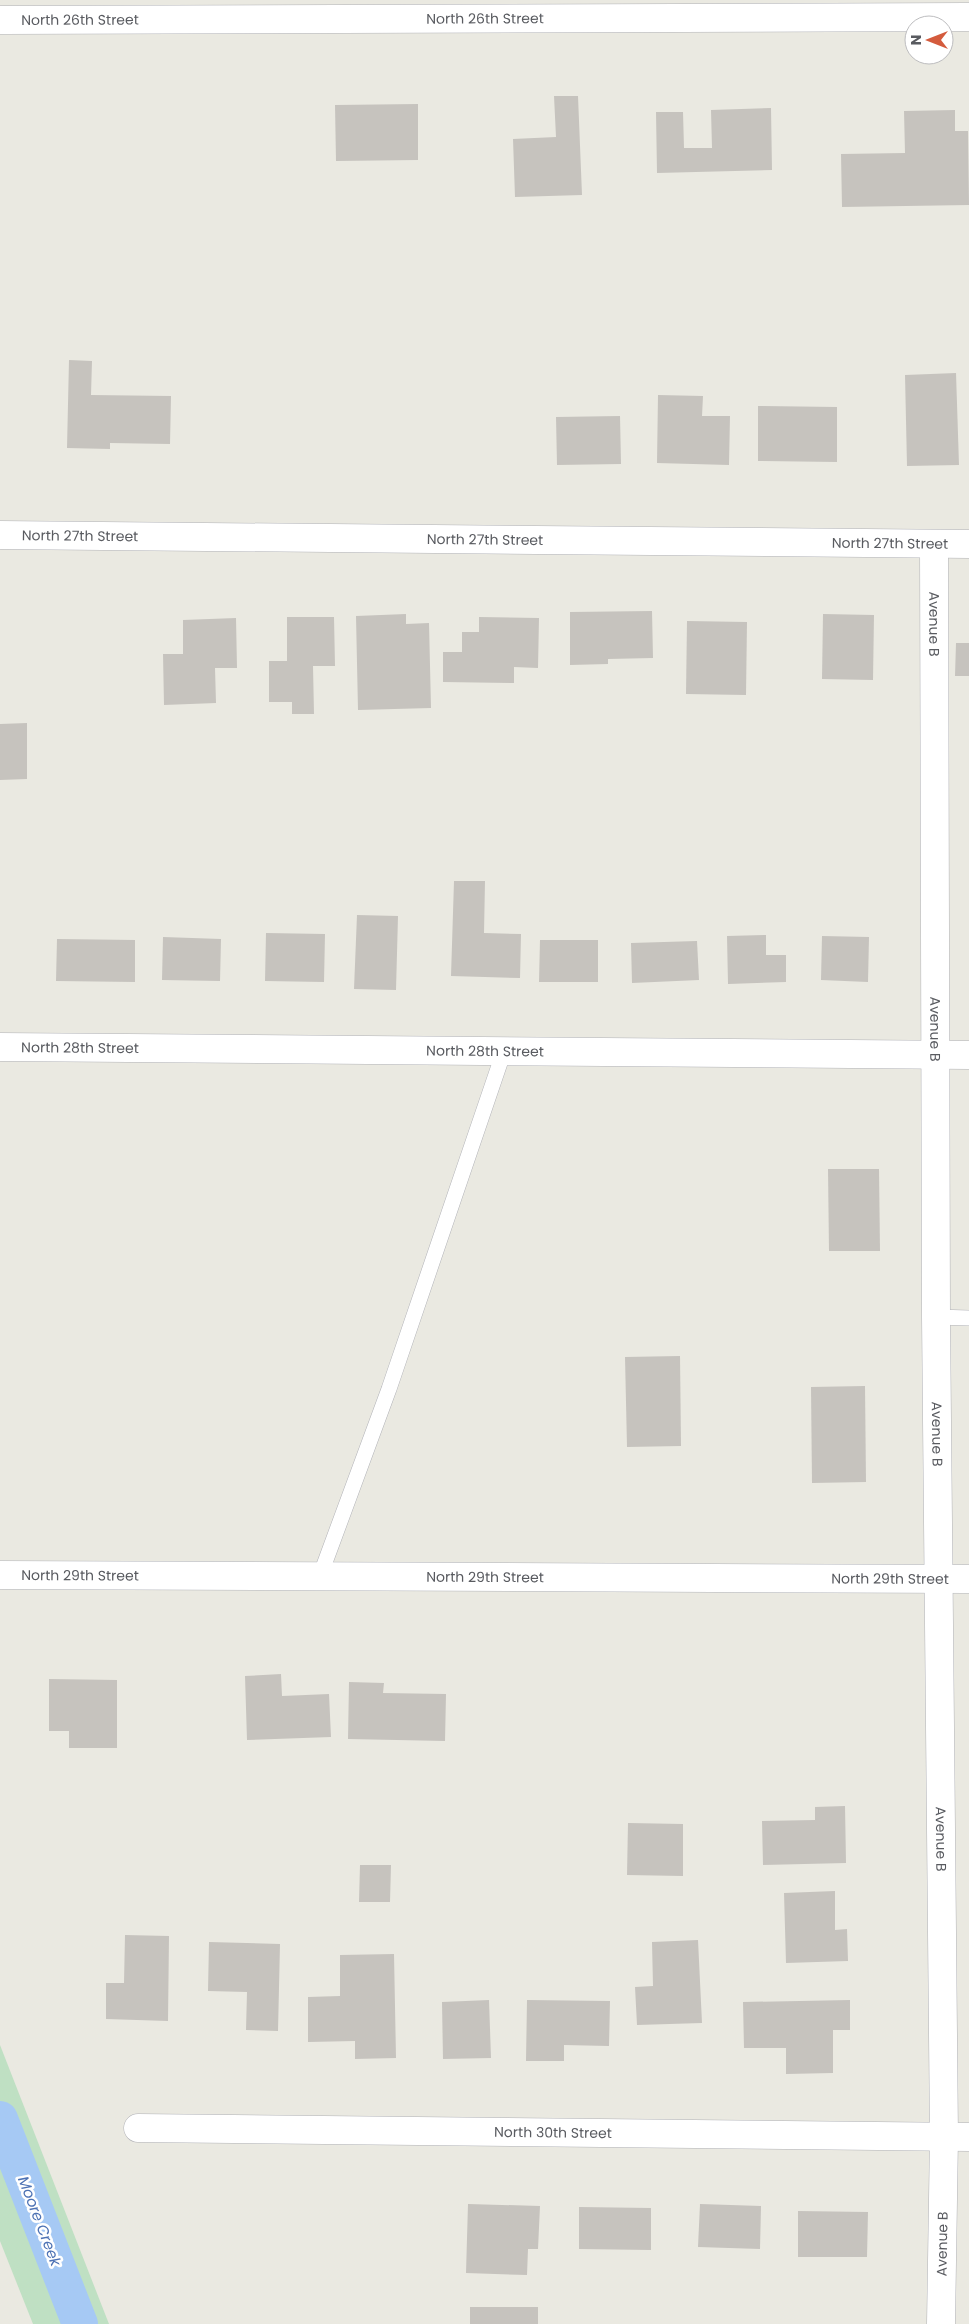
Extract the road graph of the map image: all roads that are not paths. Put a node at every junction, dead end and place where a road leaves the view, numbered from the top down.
1 (969, 17) edge
2 (0, 20) edge
3 (0, 536) edge
4 (969, 544) edge
5 (934, 545) junction
6 (0, 1047) edge
7 (504, 1051) junction
8 (935, 1055) junction
9 (969, 1055) edge
10 (936, 1317) junction
11 (969, 1318) edge
12 (0, 1574) edge
13 (320, 1576) junction
14 (938, 1578) junction
15 (969, 1579) edge
16 (138, 2128) dead end
17 (956, 2137) edge
18 (941, 2324) edge

1 - 2 street, North 26th Street
3 - 5 street, North 27th Street
4 - 5 street, North 27th Street
5 - 8 street, Avenue B
6 - 7 street, North 28th Street
7 - 8 street, North 28th Street
7 - 13 lane
8 - 9 street, North 28th Street
8 - 10 street, Avenue B
10 - 11 lane
10 - 14 street, Avenue B
12 - 13 street, North 29th Street
13 - 14 street, North 29th Street
14 - 15 street, North 29th Street
14 - 17 street, Avenue B
16 - 17 street, North 30th Street
17 - 18 street, Avenue B

